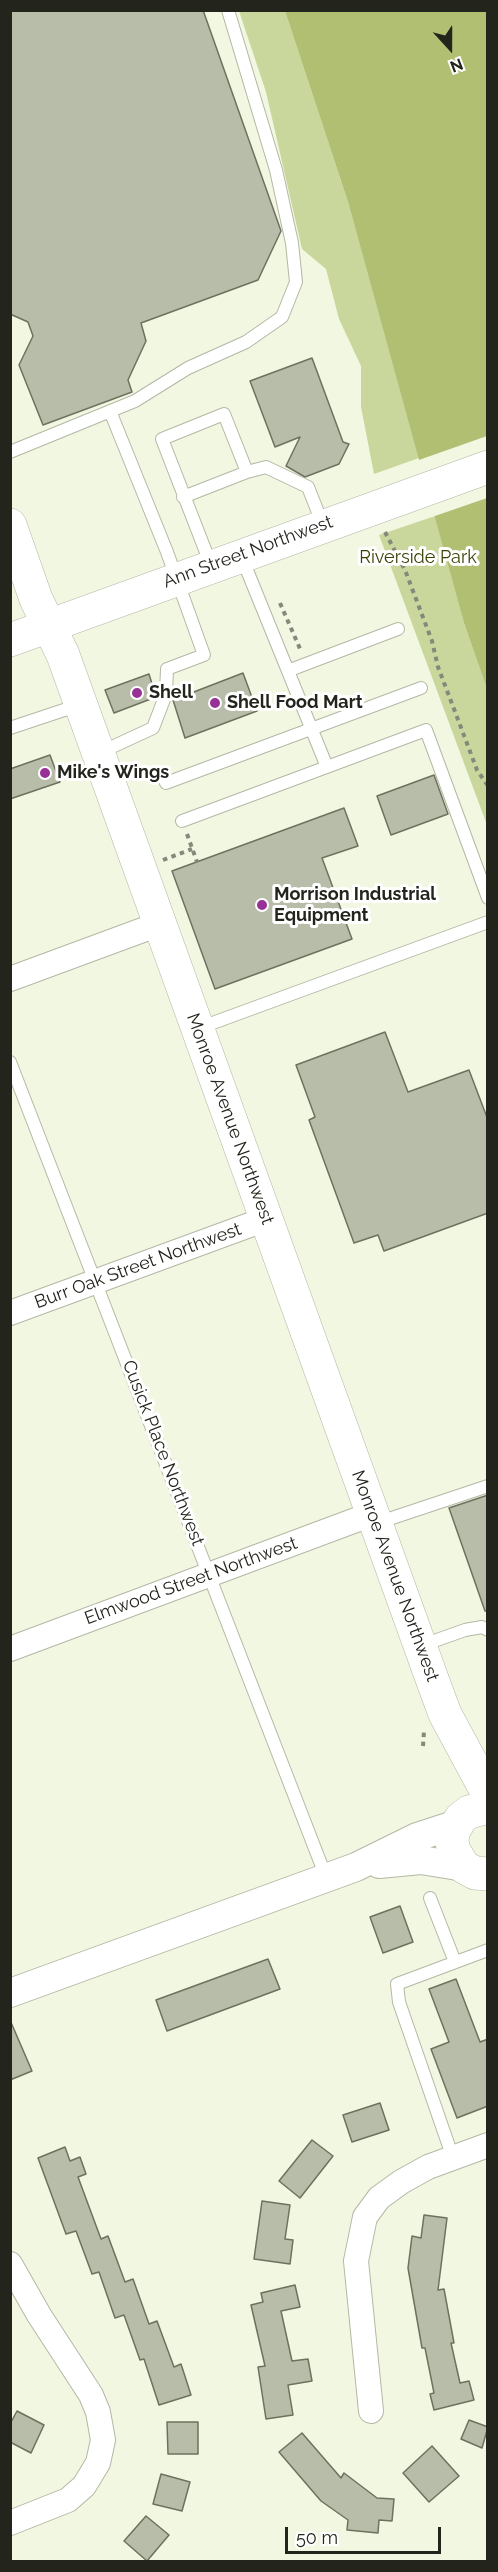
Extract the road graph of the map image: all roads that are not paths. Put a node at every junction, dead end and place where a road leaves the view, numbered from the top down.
1 (228, 10) edge
2 (110, 411) junction
3 (10, 452) edge
4 (488, 467) edge
5 (247, 472) junction
6 (183, 497) junction
7 (10, 525) edge
8 (323, 525) junction
9 (226, 560) junction
10 (177, 578) junction
11 (49, 625) junction
12 (398, 629) dead end
13 (10, 640) edge
14 (290, 670) junction
15 (421, 688) dead end
16 (80, 705) junction
17 (10, 728) edge
18 (312, 728) junction
19 (98, 754) junction
20 (327, 767) junction
21 (166, 783) dead end
22 (182, 821) road end
23 (488, 898) edge
24 (488, 921) edge
25 (159, 924) junction
26 (10, 979) edge
27 (198, 1028) junction
28 (10, 1062) edge
29 (266, 1219) junction
30 (96, 1281) junction
31 (10, 1313) edge
32 (488, 1486) edge
33 (374, 1519) junction
34 (210, 1574) junction
35 (488, 1630) edge
36 (420, 1646) junction
37 (10, 1649) edge
38 (445, 1714) junction
39 (488, 1794) edge
40 (468, 1816) edge
41 (356, 1867) junction
42 (479, 1876) edge
43 (326, 1877) junction
44 (430, 1898) dead end
45 (488, 1950) edge
46 (455, 1962) junction
47 (10, 1993) edge
48 (488, 2145) edge
49 (453, 2158) junction
50 (10, 2264) edge
51 (371, 2411) dead end
52 (10, 2523) edge

1 - 2 lane
2 - 3 lane
2 - 10 lane
4 - 8 main road, Ann Street Northwest
5 - 6 lane
5 - 6 lane
5 - 8 lane
6 - 9 lane
7 - 11 main road, Monroe Avenue Northwest
8 - 9 main road, Ann Street Northwest
9 - 10 main road, Ann Street Northwest
9 - 14 lane
10 - 11 main road, Ann Street Northwest
10 - 19 lane
11 - 13 main road, Ann Street Northwest
11 - 16 main road, Monroe Avenue Northwest
12 - 14 lane
14 - 18 lane
15 - 18 lane
16 - 17 lane
16 - 19 main road, Monroe Avenue Northwest
18 - 20 lane
18 - 21 lane
19 - 25 main road, Monroe Avenue Northwest
20 - 22 lane
20 - 23 lane
24 - 27 lane
25 - 26 street
25 - 27 main road, Monroe Avenue Northwest
27 - 29 main road, Monroe Avenue Northwest
28 - 30 lane, Cusick Place Northwest
29 - 30 street, Burr Oak Street Northwest
29 - 33 main road, Monroe Avenue Northwest
30 - 31 street, Burr Oak Street Northwest
30 - 34 lane, Cusick Place Northwest
32 - 33 lane
33 - 34 street, Elmwood Street Northwest
33 - 36 main road, Monroe Avenue Northwest
34 - 37 street, Elmwood Street Northwest
34 - 43 lane, Cusick Place Northwest
35 - 36 lane
36 - 38 main road, Monroe Avenue Northwest
38 - 39 main road, Monroe Avenue Northwest
38 - 40 main road, Monroe Avenue Northwest
40 - 41 street
40 - 42 main road, Monroe Avenue Northwest
41 - 42 street
41 - 43 street
43 - 47 street
44 - 46 lane
45 - 46 lane
46 - 49 lane
48 - 49 street
49 - 51 street
50 - 52 street

